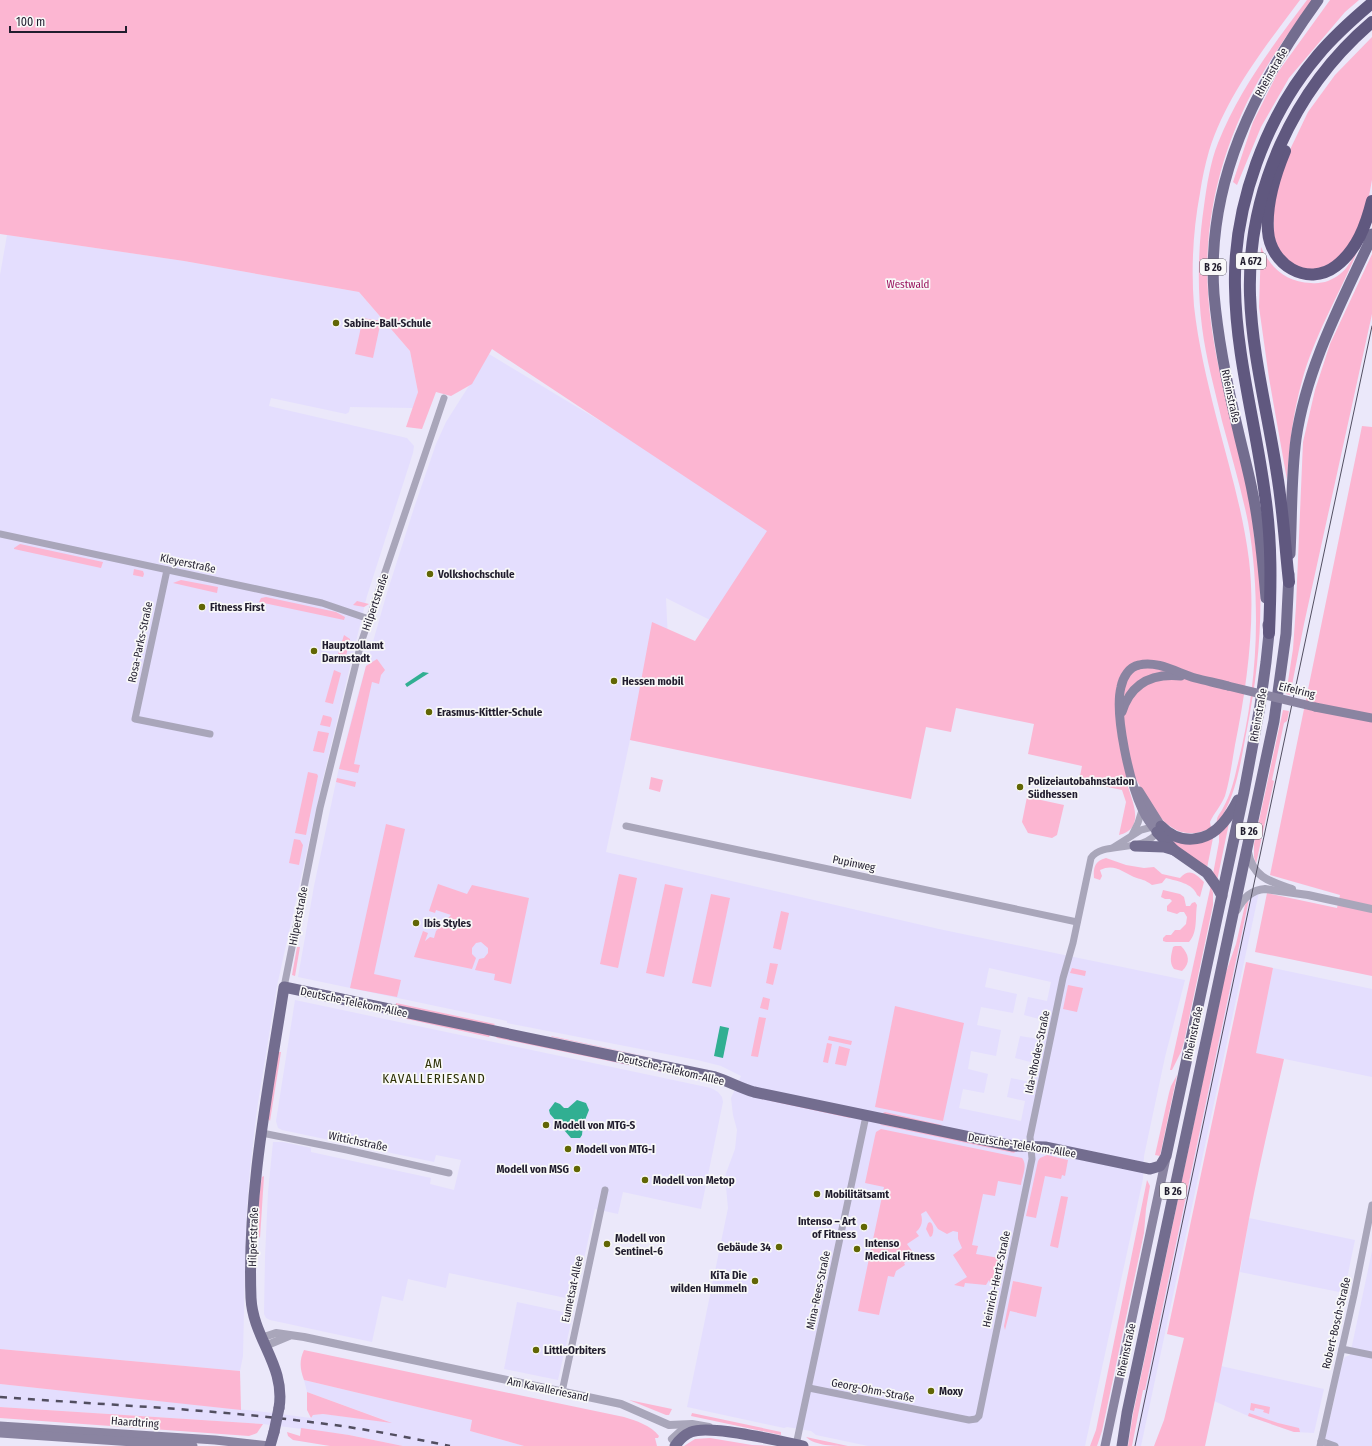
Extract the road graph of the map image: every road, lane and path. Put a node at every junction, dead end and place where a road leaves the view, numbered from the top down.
1 (1318, 0) edge
2 (1372, 3) edge
3 (1372, 22) edge
4 (1313, 87) junction
5 (1372, 201) edge
6 (1372, 234) edge
7 (444, 398) dead end
8 (0, 534) edge
9 (167, 570) junction
10 (1289, 582) junction
11 (369, 618) junction
12 (1269, 633) junction
13 (1194, 678) junction
14 (1372, 718) edge
15 (1120, 722) junction
16 (210, 734) dead end
17 (1132, 778) junction
18 (1244, 792) junction
19 (1142, 810) junction
20 (626, 826) dead end
21 (1157, 828) junction
22 (1133, 841) junction
23 (1246, 844) junction
24 (1174, 850) junction
25 (1308, 895) junction
26 (1222, 896) junction
27 (1372, 909) edge
28 (1232, 920) junction
29 (1077, 922) junction
30 (284, 988) junction
31 (866, 1116) junction
32 (262, 1133) junction
33 (1031, 1146) junction
34 (1166, 1156) junction
35 (449, 1173) dead end
36 (605, 1190) dead end
37 (1372, 1205) edge
38 (263, 1342) junction
39 (1342, 1349) junction
40 (1372, 1355) edge
41 (809, 1388) junction
42 (562, 1392) junction
43 (979, 1416) joint
44 (669, 1425) junction
45 (0, 1426) edge
46 (716, 1430) junction
47 (0, 1433) edge
48 (1320, 1443) edge
49 (673, 1444) edge
50 (800, 1445) edge
51 (193, 1446) edge
52 (269, 1446) edge
53 (1105, 1446) edge
54 (1122, 1446) edge
55 (1335, 1446) edge

1 - 12 main road, Rheinstraße / B 26
2 - 12 highway, A 672
3 - 4 highway, A 672
4 - 5 highway
4 - 10 highway, A 672
6 - 10 main road, Rheinstraße / B 26
7 - 11 street, Hilpertstraße
8 - 9 street, Kleyerstraße
9 - 11 street, Kleyerstraße
9 - 16 street, Rosa-Parks-Straße
10 - 23 main road, Rheinstraße / B 26
11 - 30 street, Hilpertstraße
12 - 18 main road, Rheinstraße / B 26
13 - 14 main road, Eifelring, bridge
13 - 15 main road, Eifelring
13 - 15 main road, Eifelring
15 - 17 main road, Eifelring
17 - 19 main road, Eifelring
17 - 21 main road, Eifelring
18 - 21 main road
18 - 26 main road, Rheinstraße / B 26
19 - 21 main road, Eifelring
19 - 22 street
20 - 29 street, Pupinweg
21 - 22 street
21 - 22 street
21 - 24 main road
22 - 24 main road
22 - 29 street
23 - 25 street
23 - 28 main road, Rheinstraße / B 26
24 - 26 main road
25 - 27 street
25 - 28 street
26 - 34 main road, Rheinstraße / B 26
28 - 54 main road, Rheinstraße / B 26
29 - 33 street, Ida-Rhodes-Straße
30 - 31 main road, Deutsche-Telekom-Allee
30 - 32 main road, Hilpertstraße
31 - 33 main road, Deutsche-Telekom-Allee
31 - 41 street, Mina-Rees-Straße
32 - 35 street, Wittichstraße
32 - 38 main road, Hilpertstraße
33 - 34 main road, Deutsche-Telekom-Allee
33 - 43 street, Heinrich-Hertz-Straße
34 - 53 main road, Rheinstraße / B 26
36 - 42 street, Eumetsat-Allee
37 - 39 street, Robert-Bosch-Straße
38 - 42 street, Am Kavalleriesand
38 - 52 main road, Hilpertstraße, bridge
39 - 40 street
39 - 48 street, Robert-Bosch-Straße
41 - 43 street, Georg-Ohm-Straße
41 - 50 street, Mina-Rees-Straße
42 - 44 street, Am Kavalleriesand
44 - 46 street, Am Kavalleriesand
44 - 49 street
45 - 52 main road, Haardtring
46 - 49 main road
46 - 50 main road, Am Kavalleriesand
47 - 51 main road, Haardtring
48 - 55 street

